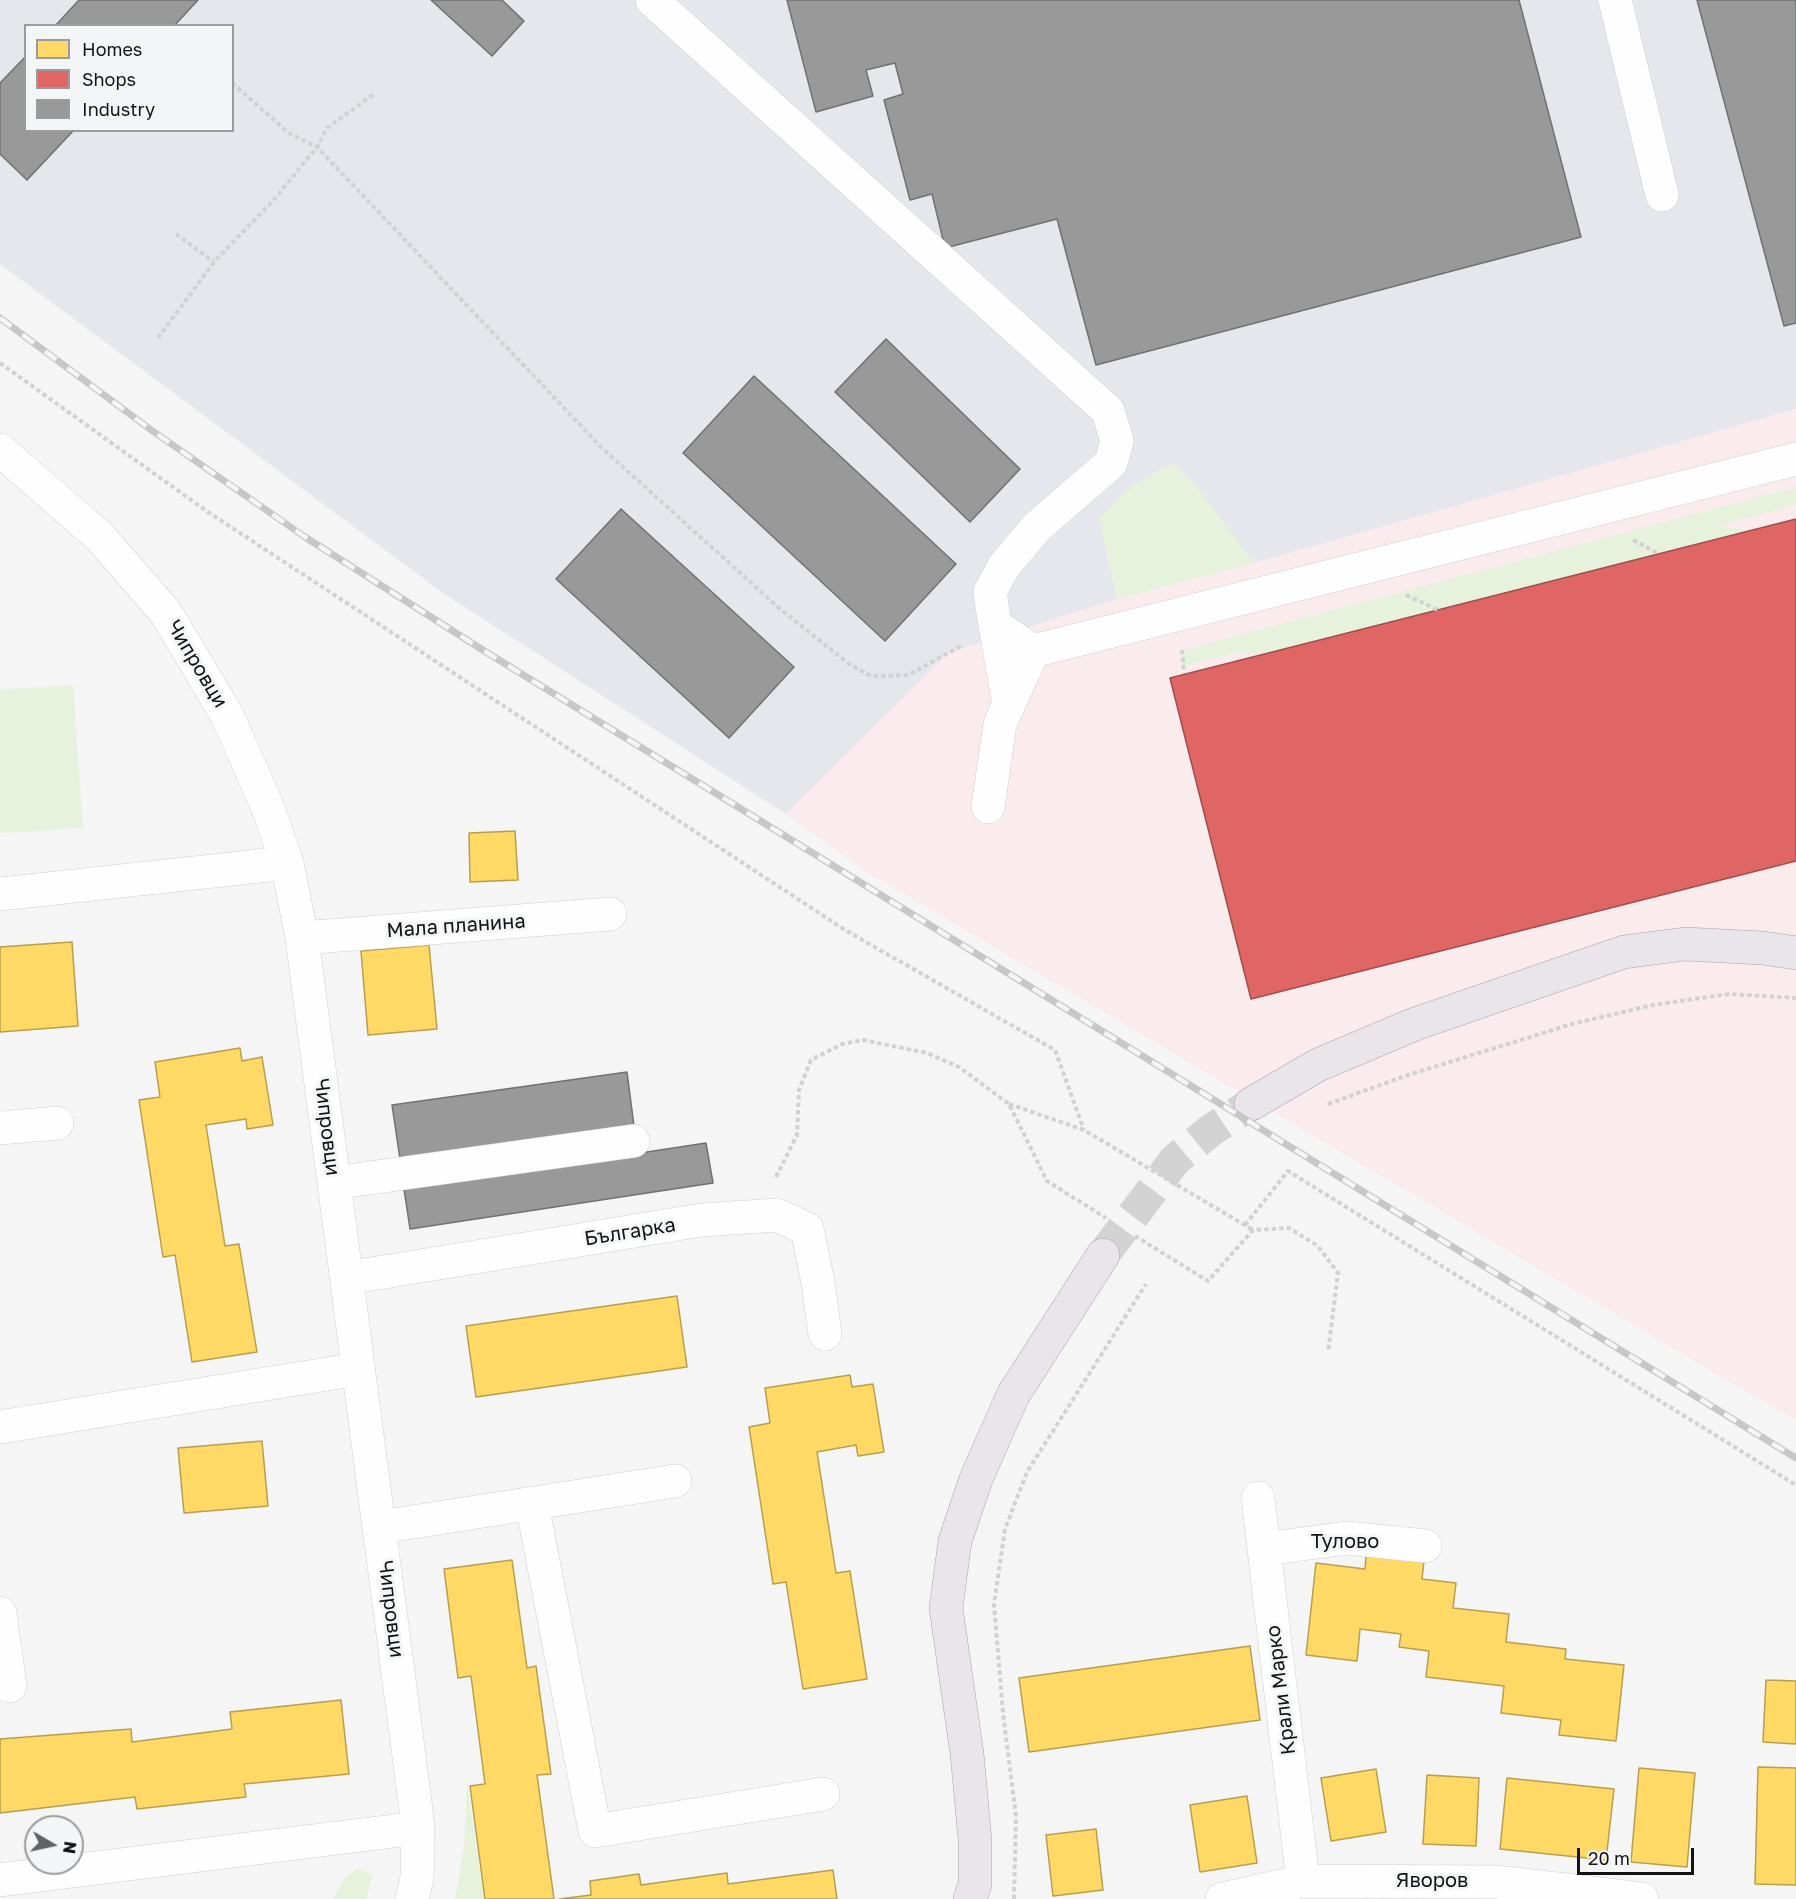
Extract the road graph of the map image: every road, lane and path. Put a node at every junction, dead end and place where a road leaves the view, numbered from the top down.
1 (652, 0) edge
2 (1615, 0) edge
3 (234, 84) edge
4 (374, 94) dead end
5 (317, 147) junction
6 (1662, 195) dead end
7 (176, 234) dead end
8 (214, 262) junction
9 (158, 338) dead end
10 (0, 363) edge
11 (0, 450) edge
12 (1796, 459) edge
13 (1631, 538) dead end
14 (1659, 554) dead end
15 (1400, 592) dead end
16 (1438, 610) dead end
17 (995, 625) junction
18 (1033, 651) junction
19 (1009, 704) junction
20 (988, 807) dead end
21 (287, 863) junction
22 (0, 894) edge
23 (610, 914) dead end
24 (302, 938) junction
25 (1796, 953) edge
26 (1796, 998) edge
27 (1009, 1104) junction
28 (1251, 1104) tunnel mouth
29 (1321, 1107) dead end
30 (57, 1123) dead end
31 (0, 1128) edge
32 (1084, 1130) junction
33 (633, 1141) dead end
34 (1047, 1181) dead end
35 (334, 1183) junction
36 (772, 1183) dead end
37 (1245, 1225) junction
38 (1253, 1230) junction
39 (1103, 1255) tunnel mouth
40 (1187, 1269) dead end
41 (347, 1278) junction
42 (1146, 1284) dead end
43 (825, 1334) dead end
44 (1328, 1352) dead end
45 (358, 1369) junction
46 (0, 1427) edge
47 (675, 1481) dead end
48 (1796, 1485) edge
49 (1258, 1498) dead end
50 (532, 1504) junction
51 (381, 1527) junction
52 (1425, 1546) dead end
53 (1264, 1549) junction
54 (0, 1613) edge
55 (10, 1686) dead end
56 (824, 1794) dead end
57 (418, 1828) junction
58 (0, 1880) edge
59 (1303, 1881) junction
60 (412, 1899) edge
61 (970, 1899) edge
62 (1014, 1899) edge
63 (1222, 1899) edge
64 (1642, 1899) edge

1 - 17 street
2 - 6 street
3 - 5 path
4 - 5 path
5 - 8 path
5 - 17 path
7 - 8 path
8 - 9 path
10 - 32 path
11 - 21 street, Чипровци
12 - 18 street
13 - 14 path
15 - 16 path
17 - 18 street
17 - 19 street
18 - 19 street
19 - 20 street
21 - 22 street
21 - 24 street, Чипровци
23 - 24 street, Мала планина
24 - 35 street, Чипровци
25 - 28 main road
26 - 29 path
27 - 32 path
27 - 34 path
27 - 36 path
30 - 31 street
32 - 37 path
33 - 35 street
35 - 41 street, Чипровци
37 - 38 path
37 - 48 path
38 - 40 path
38 - 44 path
39 - 61 main road
41 - 43 street, Българка
41 - 45 street, Чипровци
42 - 62 path
45 - 46 street
45 - 51 street, Чипровци
47 - 50 street
49 - 53 street, Крали Марко
50 - 51 street
50 - 56 street
51 - 57 street, Чипровци
52 - 53 street, Тулово
53 - 59 street, Крали Марко
54 - 55 street
57 - 58 street
57 - 60 street, Чипровци
59 - 63 street, Яворов
59 - 64 street, Яворов

